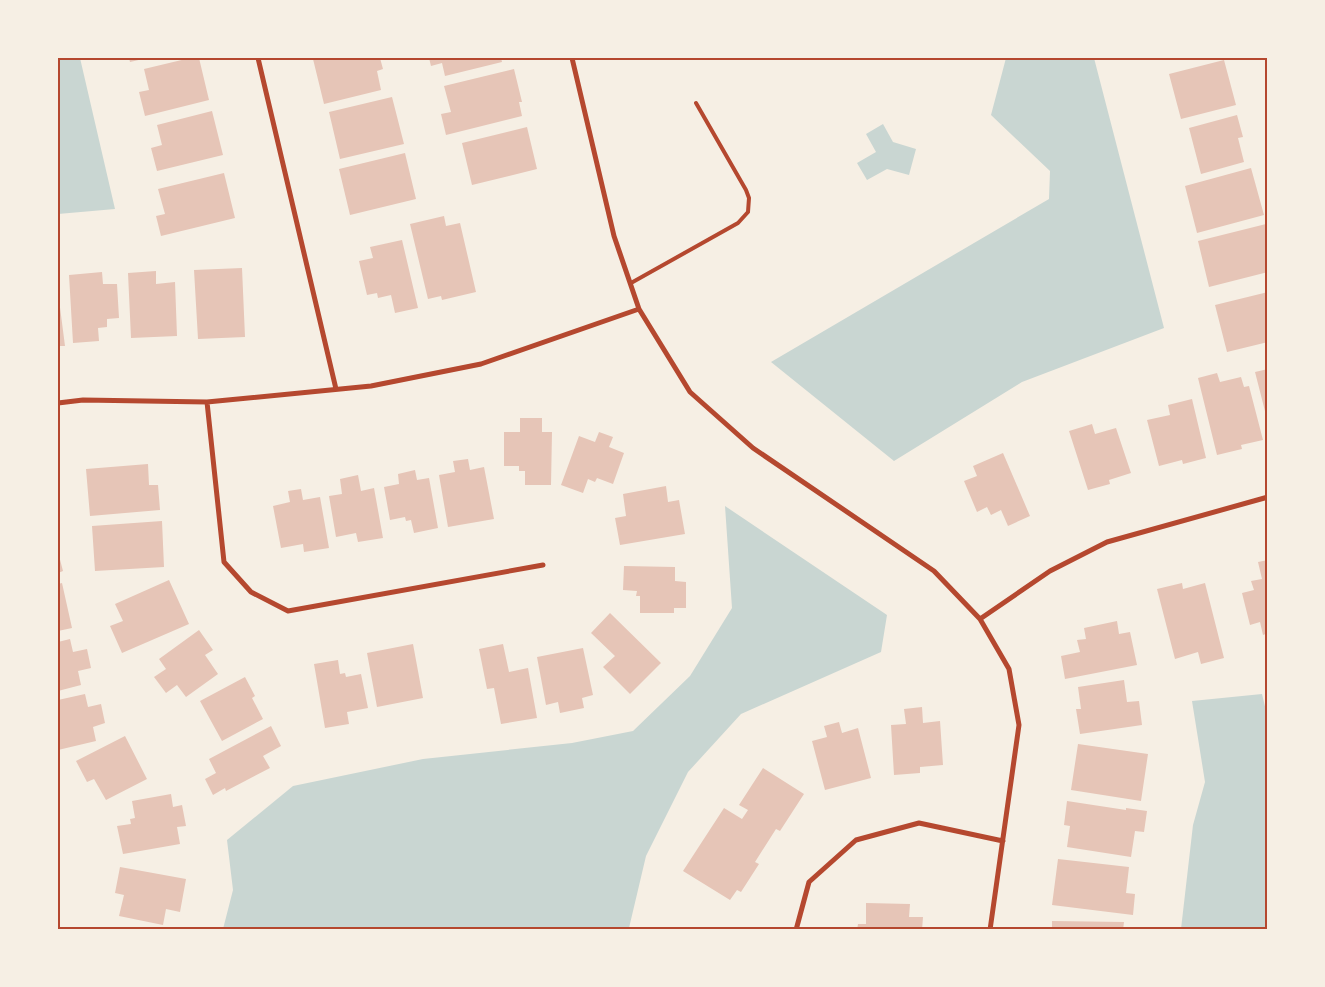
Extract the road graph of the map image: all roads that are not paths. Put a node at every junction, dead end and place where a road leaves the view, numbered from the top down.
1 (258, 58) edge
2 (572, 58) edge
3 (696, 103) dead end
4 (631, 283) junction
5 (640, 309) junction
6 (336, 389) junction
7 (207, 402) junction
8 (58, 403) edge
9 (1268, 497) edge
10 (543, 565) dead end
11 (980, 619) junction
12 (1003, 841) junction
13 (796, 930) edge
14 (990, 930) edge

1 - 6 street
2 - 4 street
3 - 4 lane
4 - 5 street
5 - 6 street
5 - 11 street
6 - 7 street
7 - 8 street
7 - 10 street
9 - 11 street
11 - 12 street
12 - 13 street
12 - 14 street

